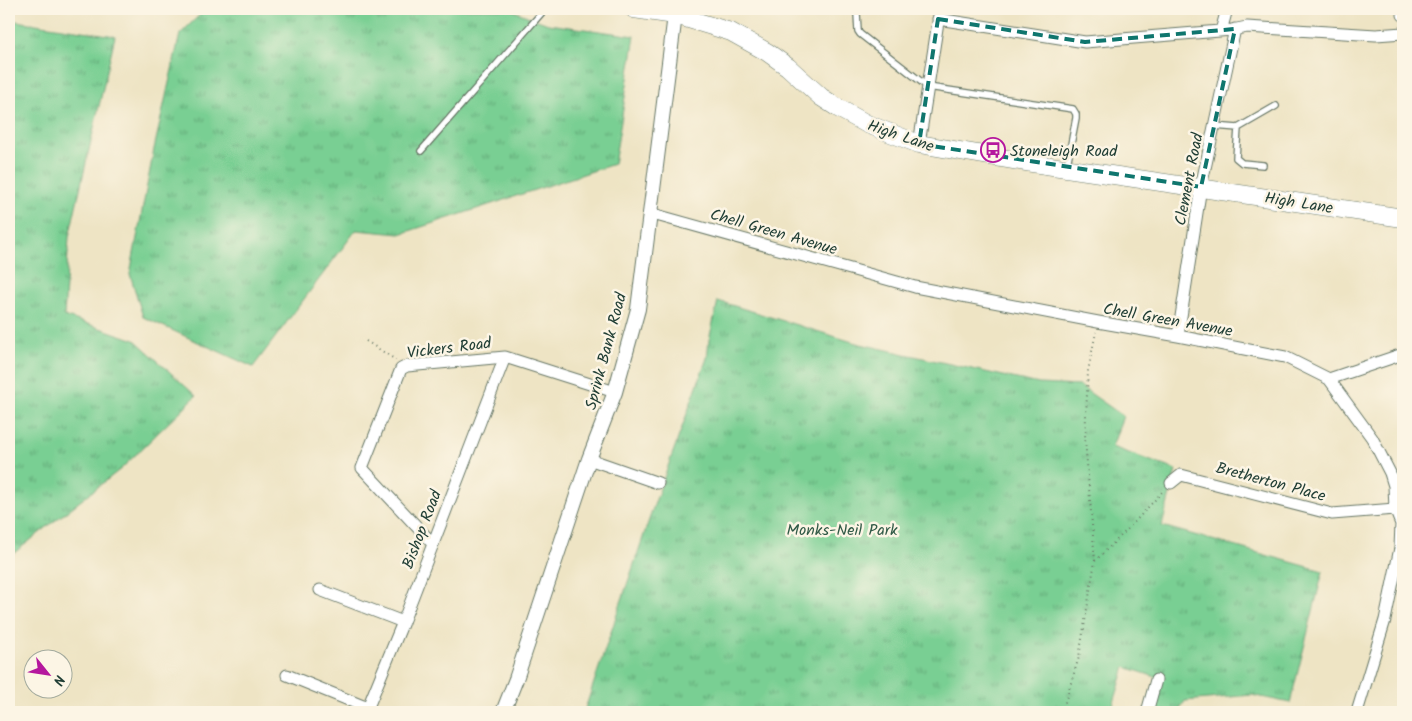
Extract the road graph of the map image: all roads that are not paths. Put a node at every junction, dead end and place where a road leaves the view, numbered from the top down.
1 (545, 9) edge
2 (634, 9) edge
3 (1227, 9) edge
4 (1403, 9) edge
5 (857, 13) dead end
6 (939, 14) edge
7 (675, 15) junction
8 (1403, 15) edge
9 (1235, 29) junction
10 (1221, 31) junction
11 (1403, 33) edge
12 (928, 87) junction
13 (1276, 106) dead end
14 (1214, 126) junction
15 (1238, 128) junction
16 (919, 144) junction
17 (421, 151) dead end
18 (1263, 165) dead end
19 (1067, 168) junction
20 (1201, 187) junction
21 (649, 213) junction
22 (1403, 218) edge
23 (1178, 336) junction
24 (1403, 354) edge
25 (505, 357) junction
26 (1329, 378) junction
27 (615, 392) junction
28 (589, 459) junction
29 (658, 483) dead end
30 (1171, 483) road end
31 (1399, 510) edge
32 (433, 544) junction
33 (320, 590) dead end
34 (404, 622) junction
35 (287, 675) dead end
36 (1156, 680) dead end
37 (367, 710) edge
38 (504, 712) edge
39 (1147, 712) edge
40 (1357, 712) edge

1 - 17 lane
2 - 7 main road, High Lane
3 - 10 street
4 - 8 street
5 - 12 lane
6 - 10 street
6 - 12 street
7 - 16 main road, High Lane
7 - 21 street, Sprink Bank Road
9 - 10 street
9 - 11 street
9 - 14 street, Clement Road
12 - 16 street
12 - 19 lane
13 - 15 lane
14 - 15 lane
14 - 20 street, Clement Road
15 - 18 lane
16 - 19 main road, High Lane
19 - 20 main road, High Lane
20 - 22 main road, High Lane
20 - 23 street, Clement Road
21 - 23 street, Chell Green Avenue
21 - 27 street, Sprink Bank Road
23 - 26 street, Chell Green Avenue
24 - 26 street
25 - 27 street, Vickers Road
25 - 32 street, Bishop Road
25 - 32 street, Vickers Road
26 - 31 street, Chell Green Avenue
27 - 28 street, Sprink Bank Road
28 - 29 street
28 - 38 street, Sprink Bank Road
30 - 31 street, Bretherton Place
31 - 40 street, Chell Green Avenue
32 - 34 street, Bishop Road
33 - 34 street
34 - 37 street, Bishop Road
35 - 37 street
36 - 39 street

